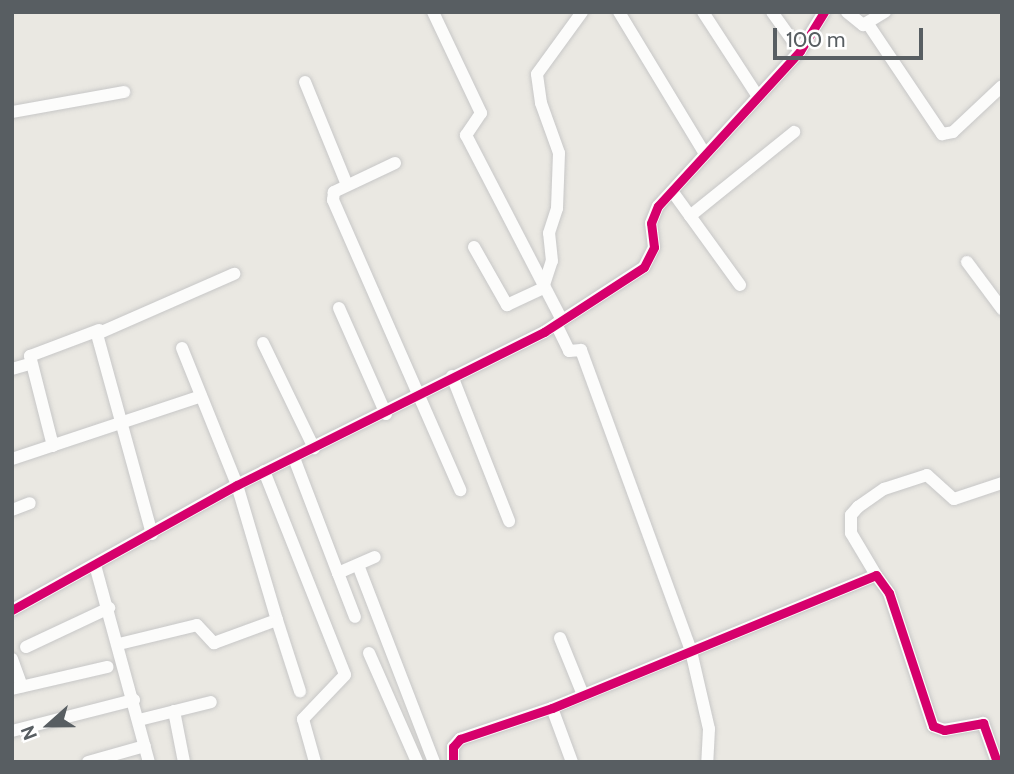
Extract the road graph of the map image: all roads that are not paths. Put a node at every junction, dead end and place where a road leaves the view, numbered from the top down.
1 (433, 12) edge
2 (582, 12) edge
3 (619, 12) edge
4 (704, 12) edge
5 (772, 12) edge
6 (824, 12) edge
7 (847, 12) edge
8 (885, 12) edge
9 (868, 24) junction
10 (800, 51) junction
11 (305, 82) dead end
12 (1002, 86) edge
13 (124, 92) dead end
14 (757, 95) junction
15 (12, 112) edge
16 (794, 132) dead end
17 (705, 154) junction
18 (395, 163) dead end
19 (347, 185) junction
20 (672, 191) junction
21 (690, 216) junction
22 (474, 247) dead end
23 (967, 262) dead end
24 (234, 274) dead end
25 (740, 285) dead end
26 (543, 288) junction
27 (339, 308) dead end
28 (1002, 309) edge
29 (559, 322) junction
30 (99, 330) junction
31 (263, 343) dead end
32 (182, 348) dead end
33 (29, 364) junction
34 (12, 369) edge
35 (452, 376) junction
36 (419, 395) junction
37 (201, 396) junction
38 (386, 414) junction
39 (121, 426) junction
40 (53, 446) junction
41 (314, 448) junction
42 (294, 458) junction
43 (12, 459) edge
44 (264, 471) junction
45 (1002, 483) edge
46 (237, 485) junction
47 (460, 490) dead end
48 (30, 503) dead end
49 (12, 510) edge
50 (509, 521) dead end
51 (152, 534) junction
52 (375, 557) dead end
53 (95, 565) junction
54 (358, 565) junction
55 (338, 573) junction
56 (876, 575) junction
57 (108, 608) junction
58 (12, 610) edge
59 (355, 617) dead end
60 (277, 620) junction
61 (560, 638) dead end
62 (119, 644) junction
63 (26, 648) dead end
64 (691, 651) junction
65 (369, 653) dead end
66 (12, 659) edge
67 (107, 667) dead end
68 (17, 688) edge
69 (300, 691) dead end
70 (583, 695) junction
71 (134, 700) junction
72 (211, 702) dead end
73 (552, 708) junction
74 (174, 711) junction
75 (139, 720) junction
76 (12, 731) edge
77 (145, 746) junction
78 (88, 762) edge
79 (149, 762) edge
80 (184, 762) edge
81 (315, 762) edge
82 (417, 762) edge
83 (434, 762) edge
84 (453, 762) edge
85 (572, 762) edge
86 (707, 762) edge
87 (997, 762) edge

1 - 26 street
2 - 26 street
3 - 17 street
4 - 14 street
5 - 10 street
6 - 10 street
7 - 9 street
8 - 9 street
9 - 12 street
10 - 14 street
11 - 19 street
13 - 15 street
14 - 17 street
16 - 21 street
17 - 20 street
18 - 19 street
19 - 36 street
20 - 21 street
20 - 29 street
21 - 25 street
22 - 26 street
23 - 28 street
24 - 30 street
26 - 29 street
27 - 38 street
29 - 35 street
29 - 64 street
30 - 33 street
30 - 39 street
31 - 41 street
32 - 37 street
33 - 34 street
33 - 40 street
35 - 36 street
35 - 50 street
36 - 38 street
36 - 47 street
37 - 39 street
37 - 46 street
38 - 41 street
39 - 40 street
39 - 51 street
40 - 43 street
41 - 42 street
42 - 44 street
42 - 55 street
44 - 46 street
44 - 81 street
45 - 56 street
46 - 51 street
46 - 60 street
48 - 49 street
51 - 53 street
52 - 54 street
53 - 57 street
53 - 58 street
54 - 55 street
54 - 83 street
55 - 59 street
56 - 64 street
56 - 87 street
57 - 62 street
57 - 63 street
60 - 62 street
60 - 69 street
61 - 70 street
62 - 71 street
64 - 70 street
64 - 86 street
65 - 82 street
66 - 68 street
67 - 68 street
70 - 73 street
71 - 75 street
71 - 76 street
72 - 74 street
73 - 84 street
73 - 85 street
74 - 75 street
74 - 80 street
75 - 77 street
77 - 78 street
77 - 79 street

